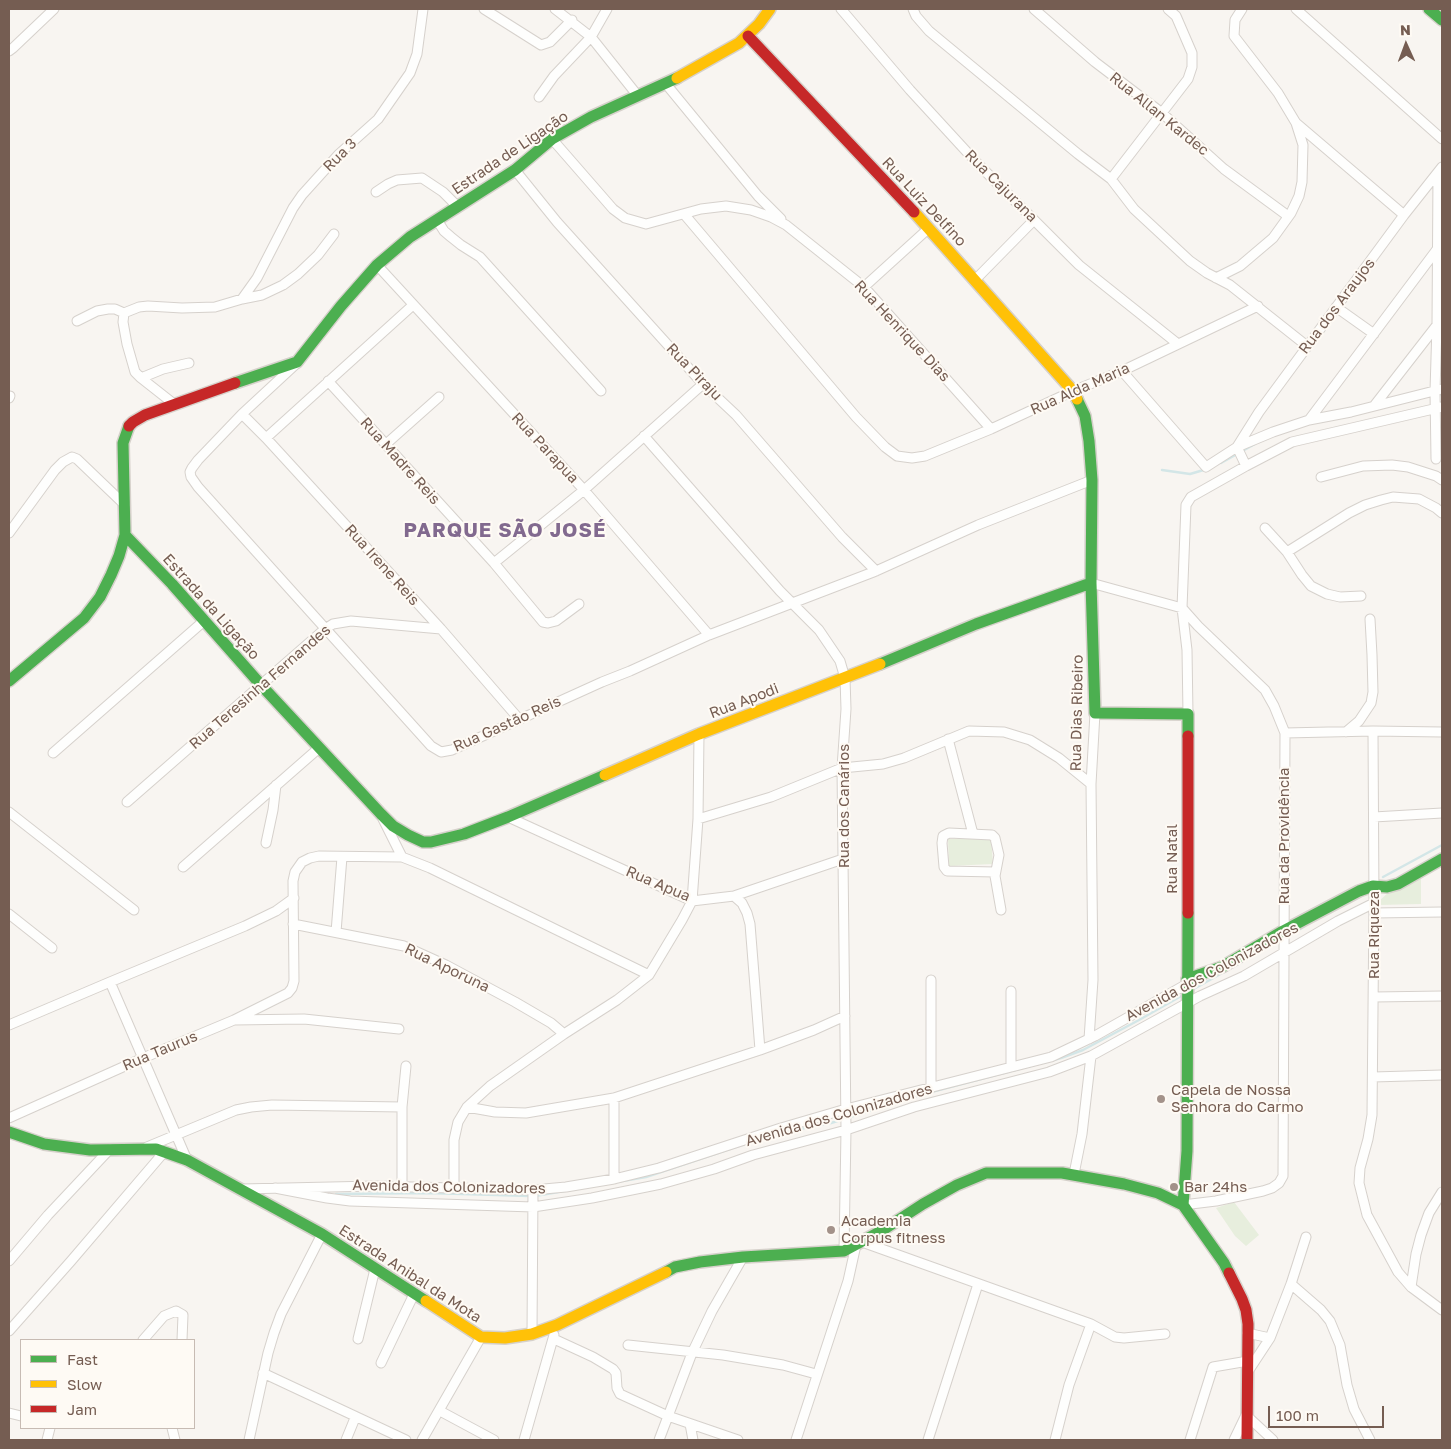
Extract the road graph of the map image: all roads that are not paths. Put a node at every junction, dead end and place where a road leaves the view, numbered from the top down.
1 (54, 9) edge
2 (423, 9) edge
3 (484, 9) edge
4 (556, 9) edge
5 (607, 9) edge
6 (770, 9) edge
7 (841, 9) edge
8 (913, 9) edge
9 (1034, 9) edge
10 (1168, 9) edge
11 (1242, 9) edge
12 (1296, 9) edge
13 (1179, 12) edge
14 (572, 20) junction
15 (748, 36) junction
16 (591, 37) junction
17 (9, 50) edge
18 (666, 84) junction
19 (539, 96) dead end
20 (638, 96) junction
21 (1162, 113) junction
22 (1296, 123) junction
23 (552, 139) junction
24 (1442, 139) edge
25 (515, 170) junction
26 (1440, 170) edge
27 (1111, 179) junction
28 (376, 192) dead end
29 (458, 207) junction
30 (684, 214) junction
31 (1288, 216) junction
32 (1404, 216) junction
33 (437, 220) junction
34 (1034, 220) junction
35 (786, 225) junction
36 (929, 228) junction
37 (334, 234) dead end
38 (1438, 248) junction
39 (377, 265) junction
40 (1440, 273) edge
41 (1216, 278) junction
42 (975, 280) junction
43 (864, 288) junction
44 (242, 299) junction
45 (413, 304) junction
46 (1258, 306) junction
47 (1336, 307) junction
48 (124, 317) junction
49 (77, 321) dead end
50 (1437, 325) junction
51 (1374, 334) junction
52 (1178, 344) junction
53 (1307, 346) junction
54 (297, 362) junction
55 (189, 363) dead end
56 (1122, 372) junction
57 (141, 378) junction
58 (328, 381) junction
59 (703, 384) junction
60 (601, 391) dead end
61 (1073, 391) junction
62 (1437, 391) edge
63 (439, 397) dead end
64 (174, 404) junction
65 (1374, 406) junction
66 (1438, 407) edge
67 (242, 414) junction
68 (1309, 420) junction
69 (992, 429) junction
70 (644, 436) junction
71 (266, 438) junction
72 (385, 445) junction
73 (1238, 449) junction
74 (1436, 459) dead end
75 (1245, 464) junction
76 (1321, 477) dead end
77 (1092, 480) junction
78 (1442, 480) edge
79 (198, 487) joint
80 (584, 490) junction
81 (125, 505) junction
82 (1442, 514) edge
83 (1265, 528) dead end
84 (9, 533) edge
85 (125, 535) junction
86 (1287, 552) junction
87 (494, 563) junction
88 (876, 571) junction
89 (1091, 583) junction
90 (1361, 596) dead end
91 (793, 603) junction
92 (579, 604) dead end
93 (1182, 608) junction
94 (1370, 619) dead end
95 (205, 620) junction
96 (325, 628) junction
97 (441, 629) junction
98 (710, 635) junction
99 (845, 678) junction
100 (9, 681) edge
101 (261, 685) junction
102 (1095, 713) junction
103 (1188, 714) junction
104 (519, 719) junction
105 (1374, 731) junction
106 (1346, 732) junction
107 (1442, 732) edge
108 (1285, 733) junction
109 (699, 734) junction
110 (948, 738) junction
111 (319, 748) junction
112 (53, 753) dead end
113 (842, 768) junction
114 (1091, 784) junction
115 (276, 786) junction
116 (128, 802) dead end
117 (9, 812) edge
118 (1442, 813) edge
119 (381, 814) junction
120 (1374, 816) junction
121 (508, 817) junction
122 (698, 819) junction
123 (973, 834) junction
124 (408, 835) joint
125 (266, 843) dead end
126 (342, 857) junction
127 (402, 858) junction
128 (843, 859) junction
129 (1442, 859) edge
130 (183, 867) dead end
131 (995, 872) junction
132 (1374, 886) junction
133 (734, 896) junction
134 (294, 898) junction
135 (692, 901) junction
136 (1374, 903) junction
137 (134, 910) dead end
138 (1001, 910) dead end
139 (1442, 912) edge
140 (1374, 913) junction
141 (9, 914) edge
142 (293, 924) junction
143 (336, 932) junction
144 (1283, 934) junction
145 (52, 948) dead end
146 (1283, 950) junction
147 (649, 975) junction
148 (932, 980) dead end
149 (110, 982) junction
150 (1187, 984) junction
151 (1011, 991) dead end
152 (1442, 996) edge
153 (1374, 997) junction
154 (1187, 1001) junction
155 (845, 1016) junction
156 (234, 1020) junction
157 (9, 1026) edge
158 (399, 1029) dead end
159 (564, 1034) junction
160 (1089, 1038) junction
161 (760, 1050) junction
162 (1091, 1056) junction
163 (143, 1058) junction
164 (406, 1066) dead end
165 (1011, 1067) junction
166 (1442, 1075) edge
167 (1373, 1077) junction
168 (931, 1088) junction
169 (614, 1098) junction
170 (402, 1106) junction
171 (467, 1107) junction
172 (846, 1112) junction
173 (9, 1118) edge
174 (846, 1128) junction
175 (9, 1132) edge
176 (178, 1135) junction
177 (144, 1148) junction
178 (110, 1149) junction
179 (165, 1151) junction
180 (188, 1160) junction
181 (1074, 1174) junction
182 (614, 1179) junction
183 (402, 1187) junction
184 (275, 1188) junction
185 (454, 1188) junction
186 (241, 1189) junction
187 (437, 1189) junction
188 (1442, 1192) edge
189 (533, 1199) junction
190 (435, 1202) junction
191 (1183, 1205) junction
192 (322, 1234) junction
193 (1306, 1236) dead end
194 (859, 1244) junction
195 (844, 1251) junction
196 (743, 1257) junction
197 (9, 1261) edge
198 (375, 1269) junction
199 (978, 1284) junction
200 (1291, 1284) junction
201 (1411, 1287) junction
202 (414, 1294) junction
203 (1442, 1310) edge
204 (1091, 1324) junction
205 (556, 1325) junction
206 (9, 1331) edge
207 (1248, 1333) junction
208 (532, 1334) junction
209 (1165, 1334) dead end
210 (481, 1338) junction
211 (1270, 1338) junction
212 (144, 1339) edge
213 (182, 1339) edge
214 (358, 1339) dead end
215 (554, 1339) junction
216 (628, 1345) dead end
217 (692, 1353) junction
218 (381, 1363) dead end
219 (1247, 1367) junction
220 (263, 1374) junction
221 (816, 1374) junction
222 (440, 1411) junction
223 (1246, 1415) junction
224 (668, 1416) junction
225 (356, 1418) junction
226 (690, 1424) junction
227 (249, 1440) edge
228 (346, 1440) edge
229 (406, 1440) edge
230 (422, 1440) edge
231 (494, 1440) edge
232 (524, 1440) edge
233 (659, 1440) edge
234 (693, 1440) edge
235 (738, 1440) edge
236 (796, 1440) edge
237 (928, 1440) edge
238 (1055, 1440) edge
239 (1190, 1440) edge
240 (1234, 1440) edge
241 (1247, 1440) edge
242 (1274, 1440) edge
243 (1370, 1440) edge

1 - 17 street
2 - 44 street, Rua 3
3 - 14 street
4 - 14 street
5 - 16 street
6 - 15 street, Estrada de Ligação
7 - 34 street, Rua Cajurana
8 - 27 street
9 - 21 street, Rua Allan Kardec
10 - 13 street
11 - 22 street
12 - 24 street
13 - 21 street
14 - 16 street
15 - 18 street, Estrada de Ligação
15 - 36 street, Rua Luiz Delfino
16 - 19 street
16 - 20 street
18 - 20 street, Estrada de Ligação
18 - 35 street
20 - 23 street, Estrada de Ligação
21 - 27 street
21 - 31 street, Rua Allan Kardec
22 - 31 street
22 - 32 street
23 - 25 street, Estrada de Ligação
23 - 30 street, Rua Henrique Dias
25 - 29 street, Estrada de Ligação
25 - 59 street, Rua Piraju
26 - 32 street, Rua dos Araujos
26 - 38 street
27 - 41 street
28 - 29 street
29 - 33 street, Estrada de Ligação
30 - 35 street, Rua Henrique Dias
30 - 69 street, Rua Alda Maria
31 - 41 street
32 - 47 street, Rua dos Araujos
33 - 39 street, Estrada de Ligação
33 - 60 street
34 - 42 street
34 - 52 street, Rua Cajurana
35 - 43 street, Rua Henrique Dias
36 - 42 street, Rua Luiz Delfino
36 - 43 street
37 - 44 street
38 - 40 street
38 - 51 street
39 - 45 street, Rua Parapua
39 - 54 street, Estrada de Ligação
40 - 50 street
41 - 46 street
42 - 61 street, Rua Luiz Delfino
43 - 69 street, Rua Henrique Dias
44 - 48 street
45 - 58 street
45 - 80 street, Rua Parapua
46 - 52 street, Rua Alda Maria
46 - 53 street
47 - 51 street
47 - 53 street, Rua dos Araujos
48 - 49 street
48 - 57 street
50 - 62 street
50 - 65 street
51 - 68 street
52 - 56 street, Rua Alda Maria
53 - 73 street, Rua dos Araujos
54 - 64 street
54 - 67 street, Estrada de Ligação
55 - 57 street
56 - 61 street, Rua Alda Maria
56 - 73 street
57 - 64 street
58 - 71 street
58 - 72 street, Rua Madre Reis
59 - 70 street
59 - 88 street, Rua Piraju
61 - 69 street, Rua Alda Maria
61 - 77 street, Rua Dias Ribeiro
62 - 65 street
62 - 66 street
63 - 72 street
64 - 81 street
65 - 68 street
66 - 74 street
66 - 75 street
67 - 71 street, Rua Irene Reis
67 - 79 street, Estrada de Ligação
68 - 73 street
70 - 80 street
70 - 91 street, Rua dos Canários
71 - 97 street, Rua Irene Reis
72 - 87 street, Rua Madre Reis
73 - 75 street
75 - 93 street, Rua Natal
76 - 78 street
77 - 88 street, Rua Gastão Reis
77 - 89 street, Rua Dias Ribeiro
79 - 96 street, Rua Gastão Reis
80 - 87 street
80 - 98 street, Rua Parapua
81 - 84 street
81 - 85 street
82 - 86 street
83 - 86 street
85 - 95 street, Estrada da Ligação
85 - 100 street
86 - 90 street
87 - 92 street, Rua Madre Reis
88 - 91 street, Rua Gastão Reis
89 - 93 street
89 - 99 street, Rua Apodi
89 - 102 street, Rua Dias Ribeiro
91 - 98 street, Rua Gastão Reis
91 - 99 street, Rua dos Canários
93 - 103 street, Rua Natal
93 - 108 street, Rua da Providência
94 - 106 street
95 - 101 street, Estrada da Ligação
95 - 112 street
96 - 97 street, Rua Teresinha Fernandes
96 - 101 street, Rua Teresinha Fernandes
96 - 104 street, Rua Gastão Reis
97 - 104 street, Rua Irene Reis
98 - 104 street, Rua Gastão Reis
99 - 109 street, Rua Apodi
99 - 113 street, Rua dos Canários
101 - 111 street, Estrada da Ligação
101 - 116 street, Rua Teresinha Fernandes
102 - 103 street
102 - 114 street, Rua Dias Ribeiro
103 - 150 street, Rua Natal
105 - 106 street
105 - 107 street
105 - 120 street, Rua Riqueza
106 - 108 street
108 - 144 street, Rua da Providência
109 - 121 street, Rua Apodi
109 - 122 street
110 - 113 street
110 - 114 street
110 - 123 street
111 - 115 street
111 - 119 street, Estrada da Ligação
113 - 122 street
113 - 128 street, Rua dos Canários
114 - 160 street, Rua Dias Ribeiro
115 - 125 street
115 - 130 street
117 - 137 street
118 - 120 street
119 - 124 street, Estrada da Ligação
119 - 127 street
120 - 132 street, Rua Riqueza
121 - 124 street, Rua Apodi
121 - 135 street, Rua Apua
122 - 135 street
123 - 131 street
123 - 131 street
126 - 127 street
126 - 134 street
126 - 143 street
127 - 147 street
128 - 133 street, Rua Apua
128 - 155 street, Rua dos Canários
129 - 132 street, Avenida dos Colonizadores
131 - 138 street
132 - 136 street, Rua Riqueza
132 - 144 street, Avenida dos Colonizadores
133 - 135 street, Rua Apua
133 - 161 street
134 - 142 street
134 - 149 street
135 - 147 street
136 - 140 street, Rua Riqueza
136 - 146 street, Avenida dos Colonizadores
139 - 140 street
140 - 153 street, Rua Riqueza
141 - 145 street
142 - 143 street, Rua Aporuna
142 - 156 street, Rua Taurus
143 - 159 street, Rua Aporuna
144 - 146 street, Rua da Providência
144 - 150 street, Avenida dos Colonizadores
146 - 154 street, Avenida dos Colonizadores
146 - 191 street, Rua da Providência
147 - 159 street
148 - 168 street
149 - 157 street
149 - 163 street
150 - 154 street, Rua Natal
150 - 160 street, Avenida dos Colonizadores
151 - 165 street
152 - 153 street
153 - 167 street, Rua Riqueza
154 - 162 street, Avenida dos Colonizadores
154 - 191 street, Rua Natal
155 - 161 street
155 - 172 street, Rua dos Canários
156 - 158 street
156 - 163 street, Rua Taurus
159 - 171 street
160 - 165 street, Avenida dos Colonizadores
161 - 169 street
162 - 174 street, Avenida dos Colonizadores
162 - 181 street
163 - 173 street, Rua Taurus
163 - 176 street
164 - 170 street
165 - 168 street, Avenida dos Colonizadores
166 - 167 street
167 - 201 street, Rua Riqueza
168 - 172 street, Avenida dos Colonizadores
169 - 171 street
169 - 182 street
170 - 176 street
170 - 183 street
171 - 185 street
172 - 174 street, Rua dos Canários
172 - 182 street, Avenida dos Colonizadores
174 - 189 street, Avenida dos Colonizadores
174 - 195 street, Rua dos Canários
175 - 178 street, Estrada Anibal da Mota
176 - 177 street
176 - 180 street
177 - 178 street, Estrada Anibal da Mota
177 - 179 street, Estrada Anibal da Mota
178 - 197 street
179 - 180 street, Estrada Anibal da Mota
179 - 206 street
180 - 186 street, Estrada Anibal da Mota
181 - 191 street, Estrada Anibal da Mota
181 - 194 street, Estrada Anibal da Mota
182 - 189 street, Avenida dos Colonizadores
183 - 184 street, Avenida dos Colonizadores
183 - 187 street, Avenida dos Colonizadores
184 - 186 street, Avenida dos Colonizadores
184 - 190 street, Avenida dos Colonizadores
185 - 187 street, Avenida dos Colonizadores
185 - 189 street, Avenida dos Colonizadores
186 - 192 street, Estrada Anibal da Mota
187 - 190 street
188 - 201 street
189 - 190 street, Avenida dos Colonizadores
189 - 208 street
191 - 207 street, Estrada Anibal da Mota
192 - 198 street, Estrada Anibal da Mota
192 - 220 street
193 - 200 street
194 - 195 street, Estrada Anibal da Mota
194 - 199 street
194 - 221 street
195 - 196 street, Estrada Anibal da Mota
196 - 205 street, Estrada Anibal da Mota
196 - 217 street
198 - 202 street, Estrada Anibal da Mota
198 - 214 street
199 - 204 street
199 - 237 street
200 - 211 street
200 - 243 street
201 - 203 street, Rua Riqueza
202 - 210 street, Estrada Anibal da Mota
202 - 218 street
204 - 209 street
204 - 238 street
205 - 208 street, Estrada Anibal da Mota
205 - 215 street
207 - 211 street
207 - 219 street, Estrada Anibal da Mota
208 - 210 street, Estrada Anibal da Mota
210 - 222 street
211 - 219 street
212 - 213 street
215 - 224 street
215 - 232 street
216 - 217 street
217 - 221 street
217 - 224 street
219 - 223 street, Estrada Anibal da Mota
219 - 239 street
220 - 225 street
220 - 227 street
221 - 236 street
222 - 230 street
222 - 231 street
223 - 240 street
223 - 241 street, Estrada Anibal da Mota
223 - 242 street
224 - 226 street
224 - 233 street
225 - 228 street
225 - 229 street
226 - 234 street
226 - 235 street

